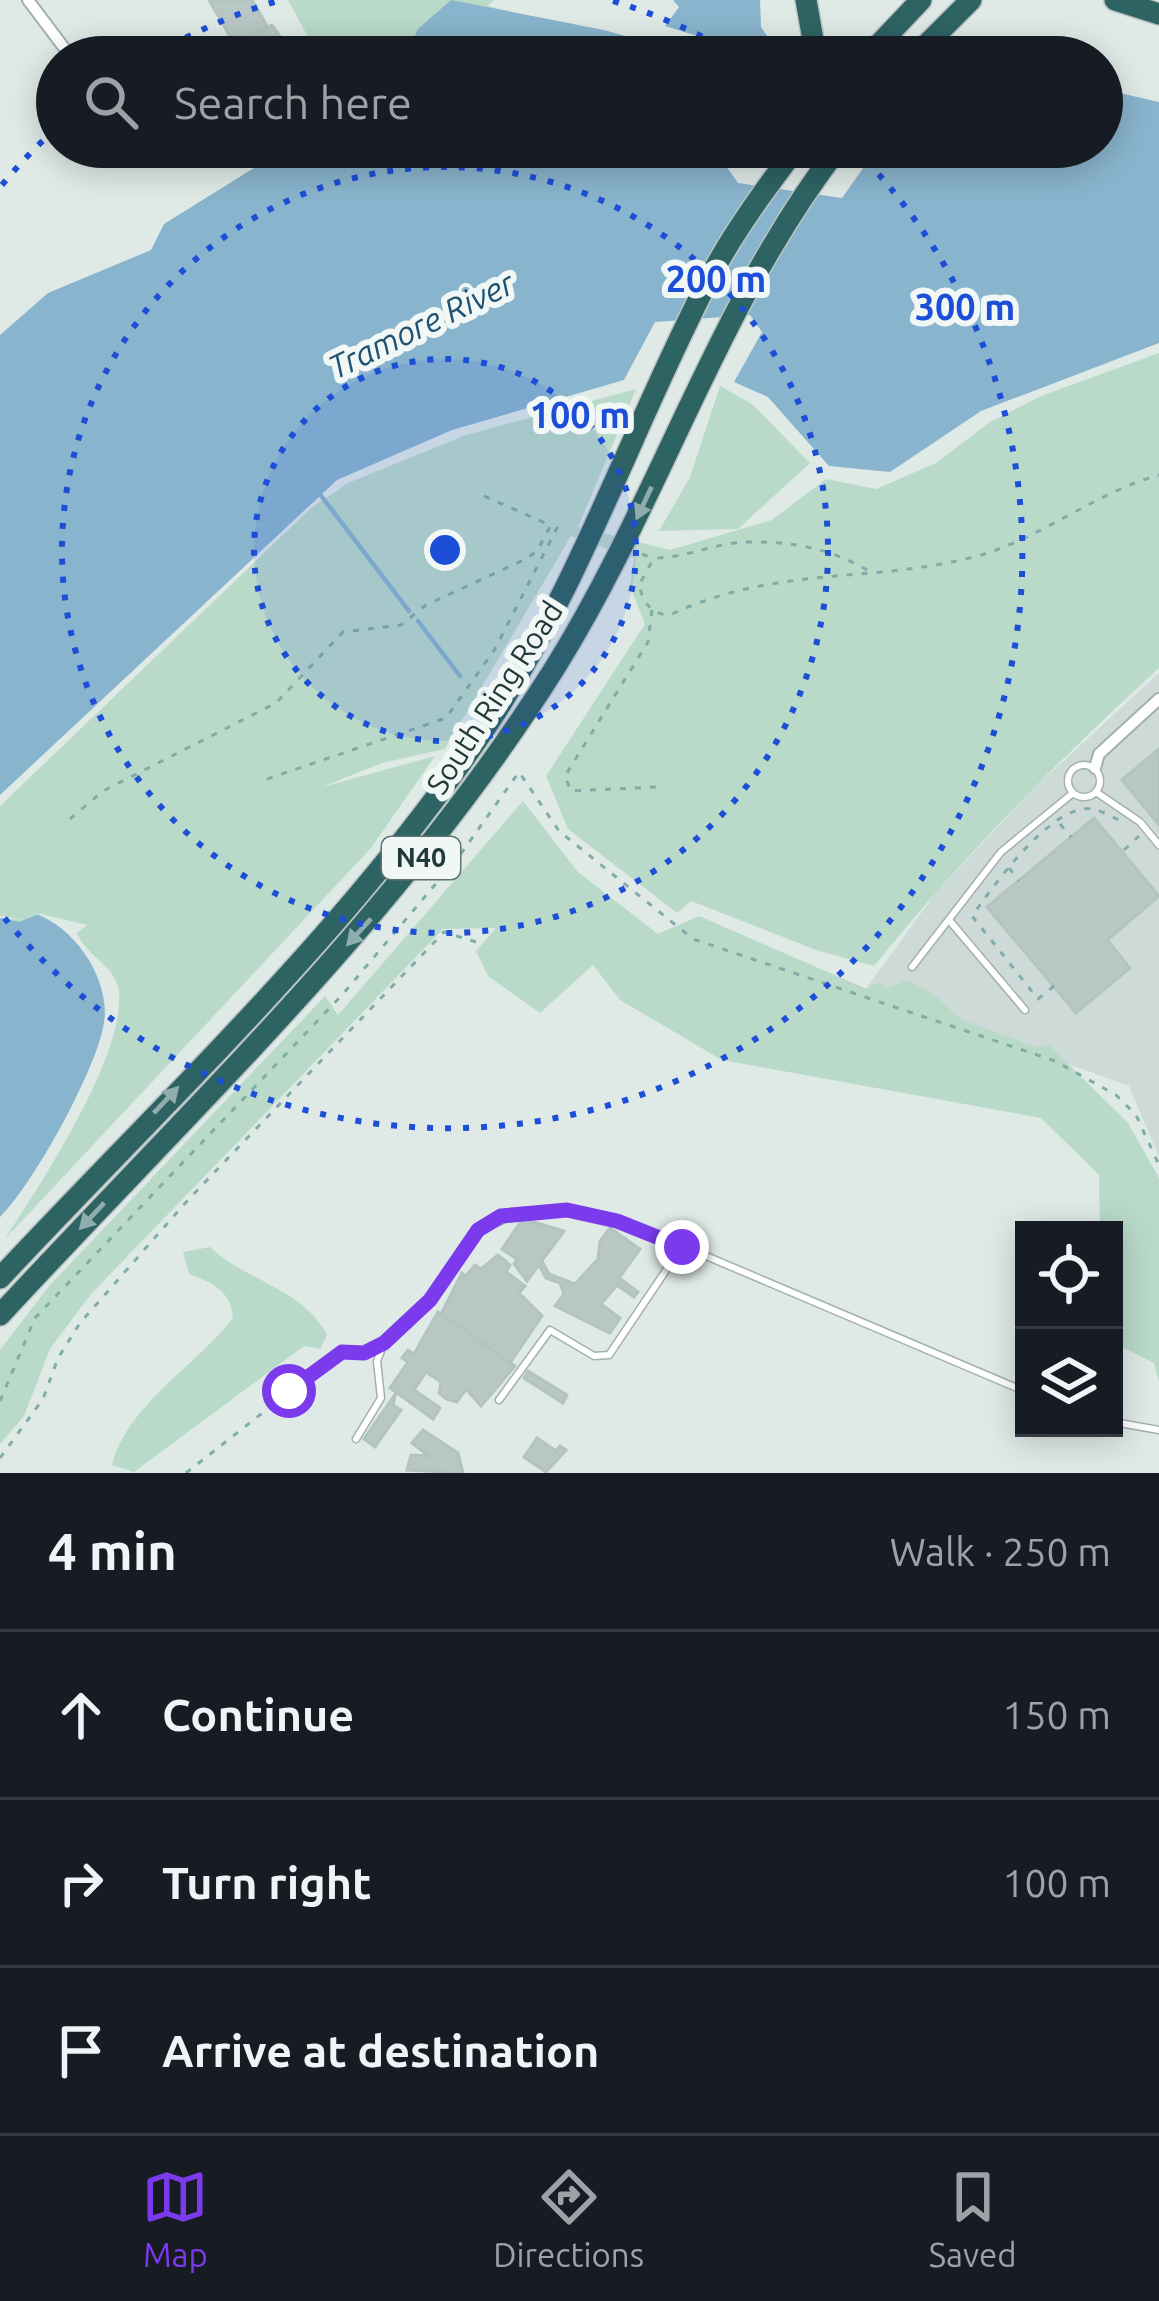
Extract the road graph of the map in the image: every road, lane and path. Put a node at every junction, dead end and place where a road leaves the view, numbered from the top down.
1 (28, 0) edge
2 (806, 0) edge
3 (921, 0) edge
4 (971, 0) edge
5 (1115, 0) edge
6 (1159, 14) edge
7 (55, 36) edge
8 (812, 36) edge
9 (887, 36) edge
10 (935, 36) edge
11 (771, 168) edge
12 (778, 168) edge
13 (823, 168) edge
14 (763, 185) junction
15 (1159, 475) edge
16 (484, 496) dead end
17 (551, 526) junction
18 (558, 526) junction
19 (570, 528) dead end
20 (642, 554) dead end
21 (654, 558) junction
22 (867, 570) junction
23 (652, 608) junction
24 (1159, 699) edge
25 (1095, 768) junction
26 (267, 779) dead end
27 (656, 787) dead end
28 (1096, 792) junction
29 (1072, 793) junction
30 (70, 819) dead end
31 (1059, 823) junction
32 (1071, 837) dead end
33 (1159, 844) edge
34 (1124, 850) dead end
35 (1008, 866) junction
36 (1019, 880) dead end
37 (949, 920) junction
38 (476, 942) dead end
39 (912, 968) dead end
40 (1054, 986) dead end
41 (1024, 1010) dead end
42 (1159, 1165) edge
43 (682, 1247) junction
44 (0, 1278) edge
45 (0, 1315) edge
46 (384, 1343) junction
47 (342, 1352) joint
48 (1015, 1387) edge
49 (499, 1400) dead end
50 (0, 1401) edge
51 (1123, 1424) edge
52 (1159, 1430) edge
53 (356, 1439) dead end
54 (0, 1458) edge
55 (186, 1473) edge

1 - 7 street
2 - 8 highway
3 - 9 highway
4 - 10 highway
5 - 6 highway
11 - 14 highway
12 - 14 highway
13 -> 45 highway, South Ring Road / N40
44 -> 14 highway, South Ring Road / N40
15 - 22 path
16 - 17 path
17 - 18 path
17 - 30 path
18 - 19 path
18 - 26 path
20 - 21 path
21 - 22 path
21 - 23 path
22 - 23 path
23 - 27 path
24 - 25 street
25 - 28 lane
25 - 29 lane
28 - 29 lane
28 - 33 lane
29 - 37 lane
31 - 32 path
31 - 34 path
31 - 35 path
35 - 36 path
35 - 40 path
37 - 39 lane
37 - 41 lane
38 - 54 path
42 - 50 path
43 - 46 lane
43 - 48 lane
43 - 49 lane
46 - 47 lane
46 - 53 lane
47 - 55 path
51 - 52 lane

